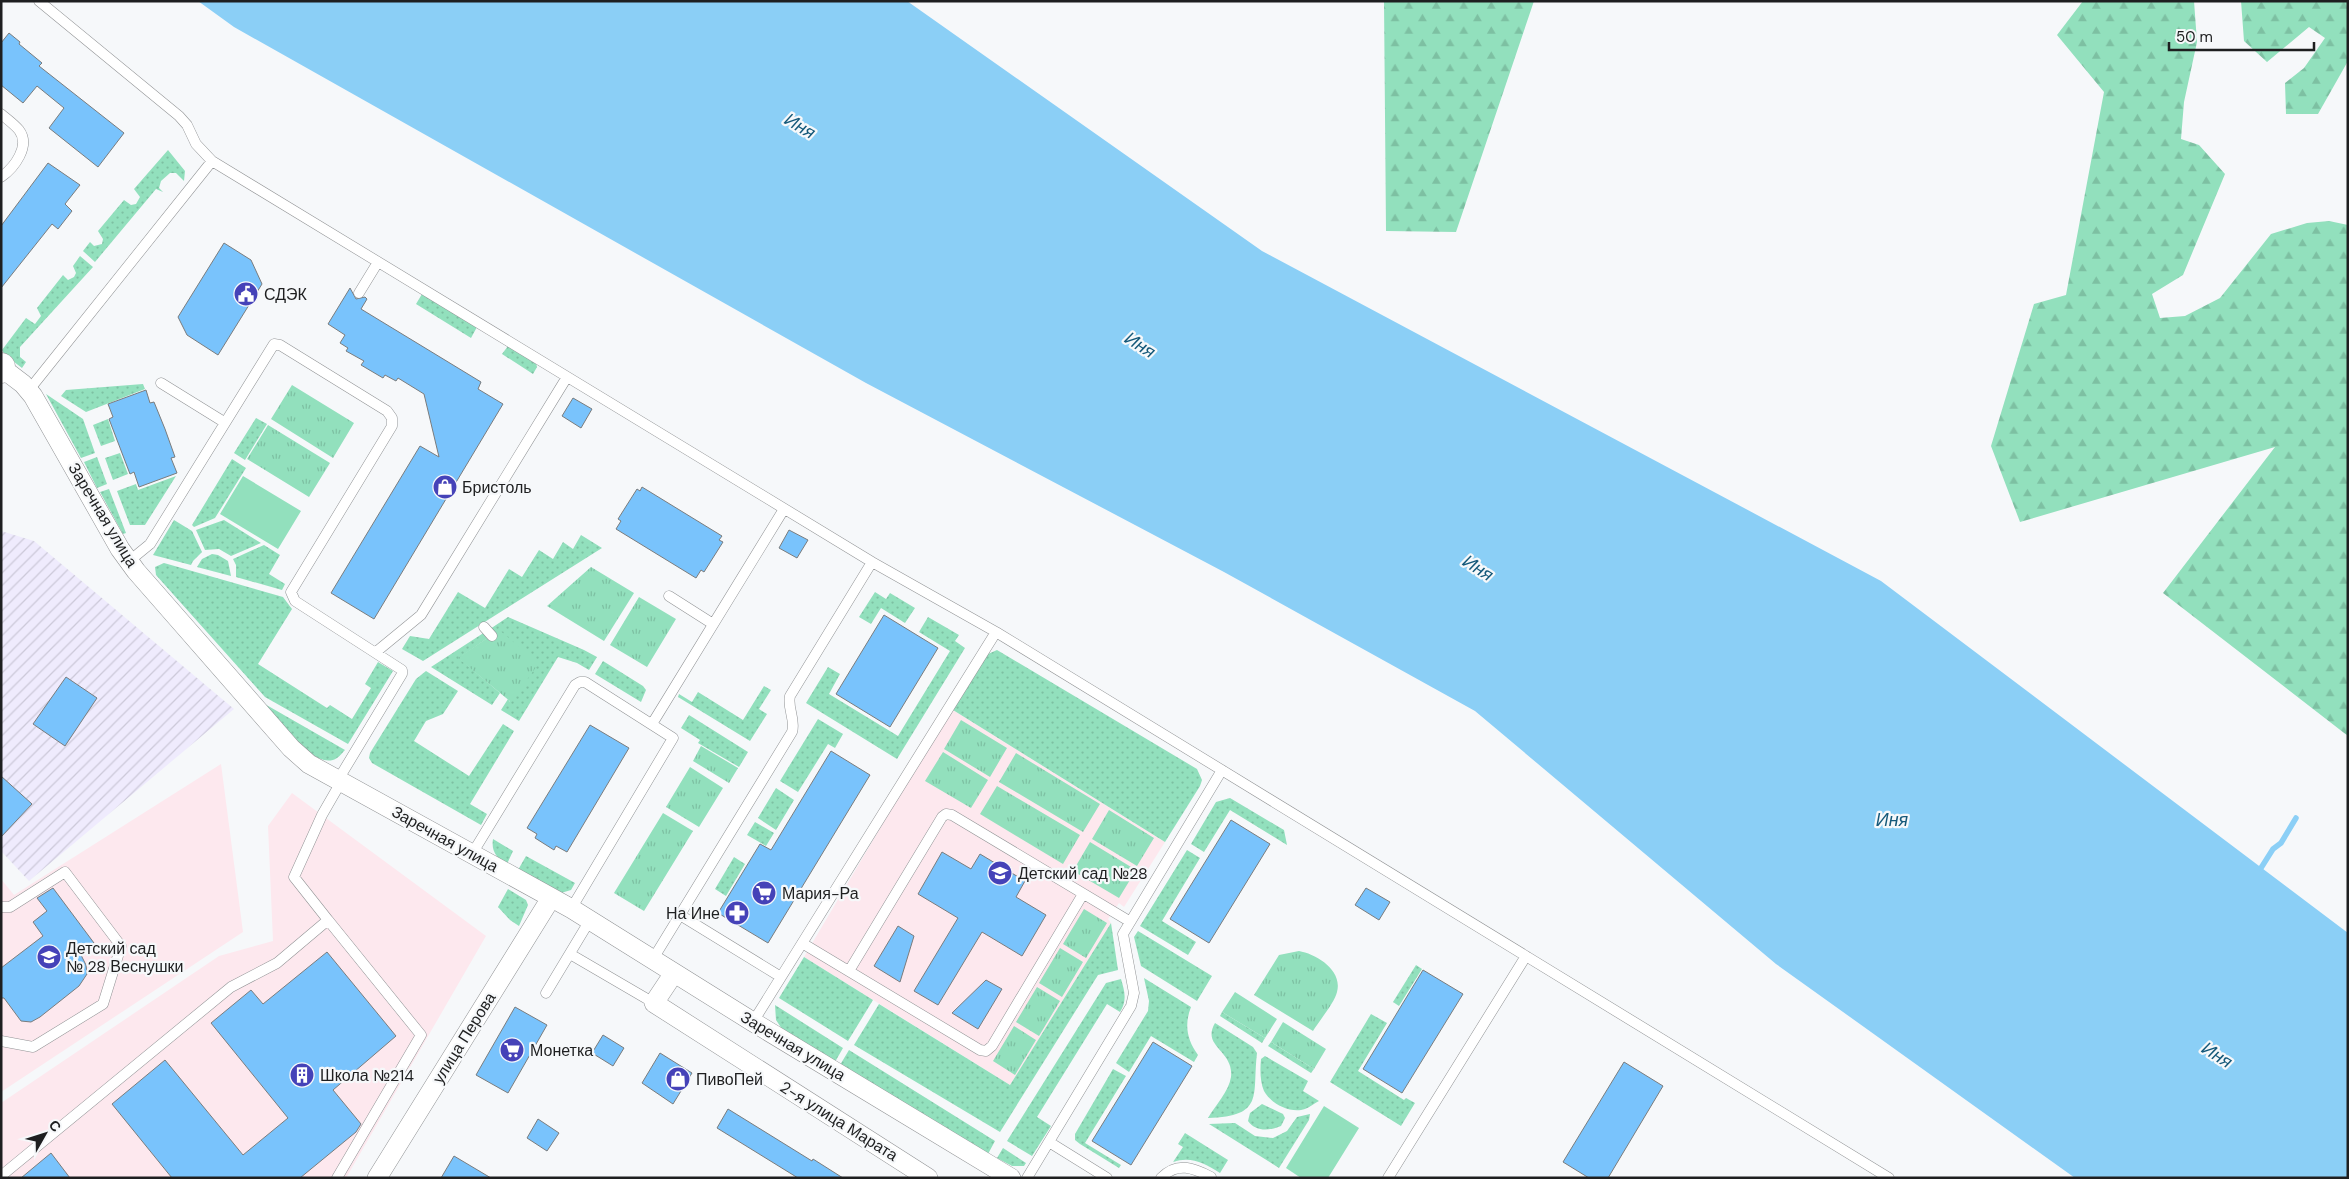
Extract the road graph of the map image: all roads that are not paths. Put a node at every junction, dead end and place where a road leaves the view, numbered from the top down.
1 (39, 1) edge
2 (1, 114) edge
3 (212, 161) junction
4 (1, 177) edge
5 (378, 262) junction
6 (359, 294) dead end
7 (2, 368) edge
8 (567, 377) junction
9 (161, 383) dead end
10 (30, 390) junction
11 (224, 422) junction
12 (784, 509) junction
13 (128, 562) junction
14 (872, 562) junction
15 (668, 596) dead end
16 (714, 624) junction
17 (484, 627) dead end
18 (996, 632) junction
19 (492, 636) dead end
20 (376, 652) junction
21 (652, 724) junction
22 (1222, 770) junction
23 (340, 781) junction
24 (472, 854) junction
25 (1083, 894) junction
26 (551, 898) junction
27 (1, 907) edge
28 (571, 909) junction
29 (680, 915) junction
30 (328, 920) junction
31 (590, 920) junction
32 (1129, 921) junction
33 (802, 943) junction
34 (570, 954) junction
35 (1526, 956) junction
36 (653, 959) junction
37 (850, 971) junction
38 (674, 973) junction
39 (781, 977) junction
40 (546, 993) dead end
41 (654, 1003) junction
42 (753, 1022) junction
43 (1, 1041) edge
44 (1049, 1142) junction
45 (1, 1176) edge
46 (337, 1178) edge
47 (377, 1178) edge
48 (928, 1178) edge
49 (1012, 1178) edge
50 (1027, 1178) edge
51 (1107, 1178) edge
52 (1161, 1178) edge
53 (1211, 1178) edge
54 (1388, 1178) edge
55 (1889, 1178) edge

1 - 3 lane
2 - 4 lane
3 - 5 lane
3 - 10 lane
5 - 6 lane
5 - 8 lane
7 - 10 street, Заречная улица
8 - 12 lane
8 - 20 lane
9 - 11 lane
10 - 13 street, Заречная улица
11 - 13 lane
11 - 20 lane
12 - 14 lane
12 - 16 lane
13 - 23 street, Заречная улица
14 - 18 lane
14 - 29 lane
15 - 16 lane
16 - 21 lane
17 - 19 lane
18 - 22 lane
18 - 33 lane
20 - 23 lane
21 - 24 lane
21 - 28 lane
22 - 32 lane
22 - 35 lane
23 - 24 street, Заречная улица
23 - 30 lane
24 - 26 street, Заречная улица
25 - 32 lane
25 - 37 lane
25 - 37 lane
26 - 28 street, Заречная улица
26 - 47 street, улица Перова
27 - 43 lane
28 - 31 street, Заречная улица
29 - 36 lane
29 - 39 lane
30 - 45 lane
30 - 46 lane
31 - 34 lane
31 - 36 street, Заречная улица
32 - 44 lane
33 - 37 lane
33 - 39 lane
34 - 40 lane
34 - 41 lane
35 - 54 lane
35 - 55 lane
36 - 38 street, Заречная улица
38 - 41 street
38 - 42 street, Заречная улица
39 - 42 lane
41 - 48 street, 2-я улица Марата
42 - 49 street, Заречная улица
44 - 50 lane
44 - 51 lane
52 - 53 lane

